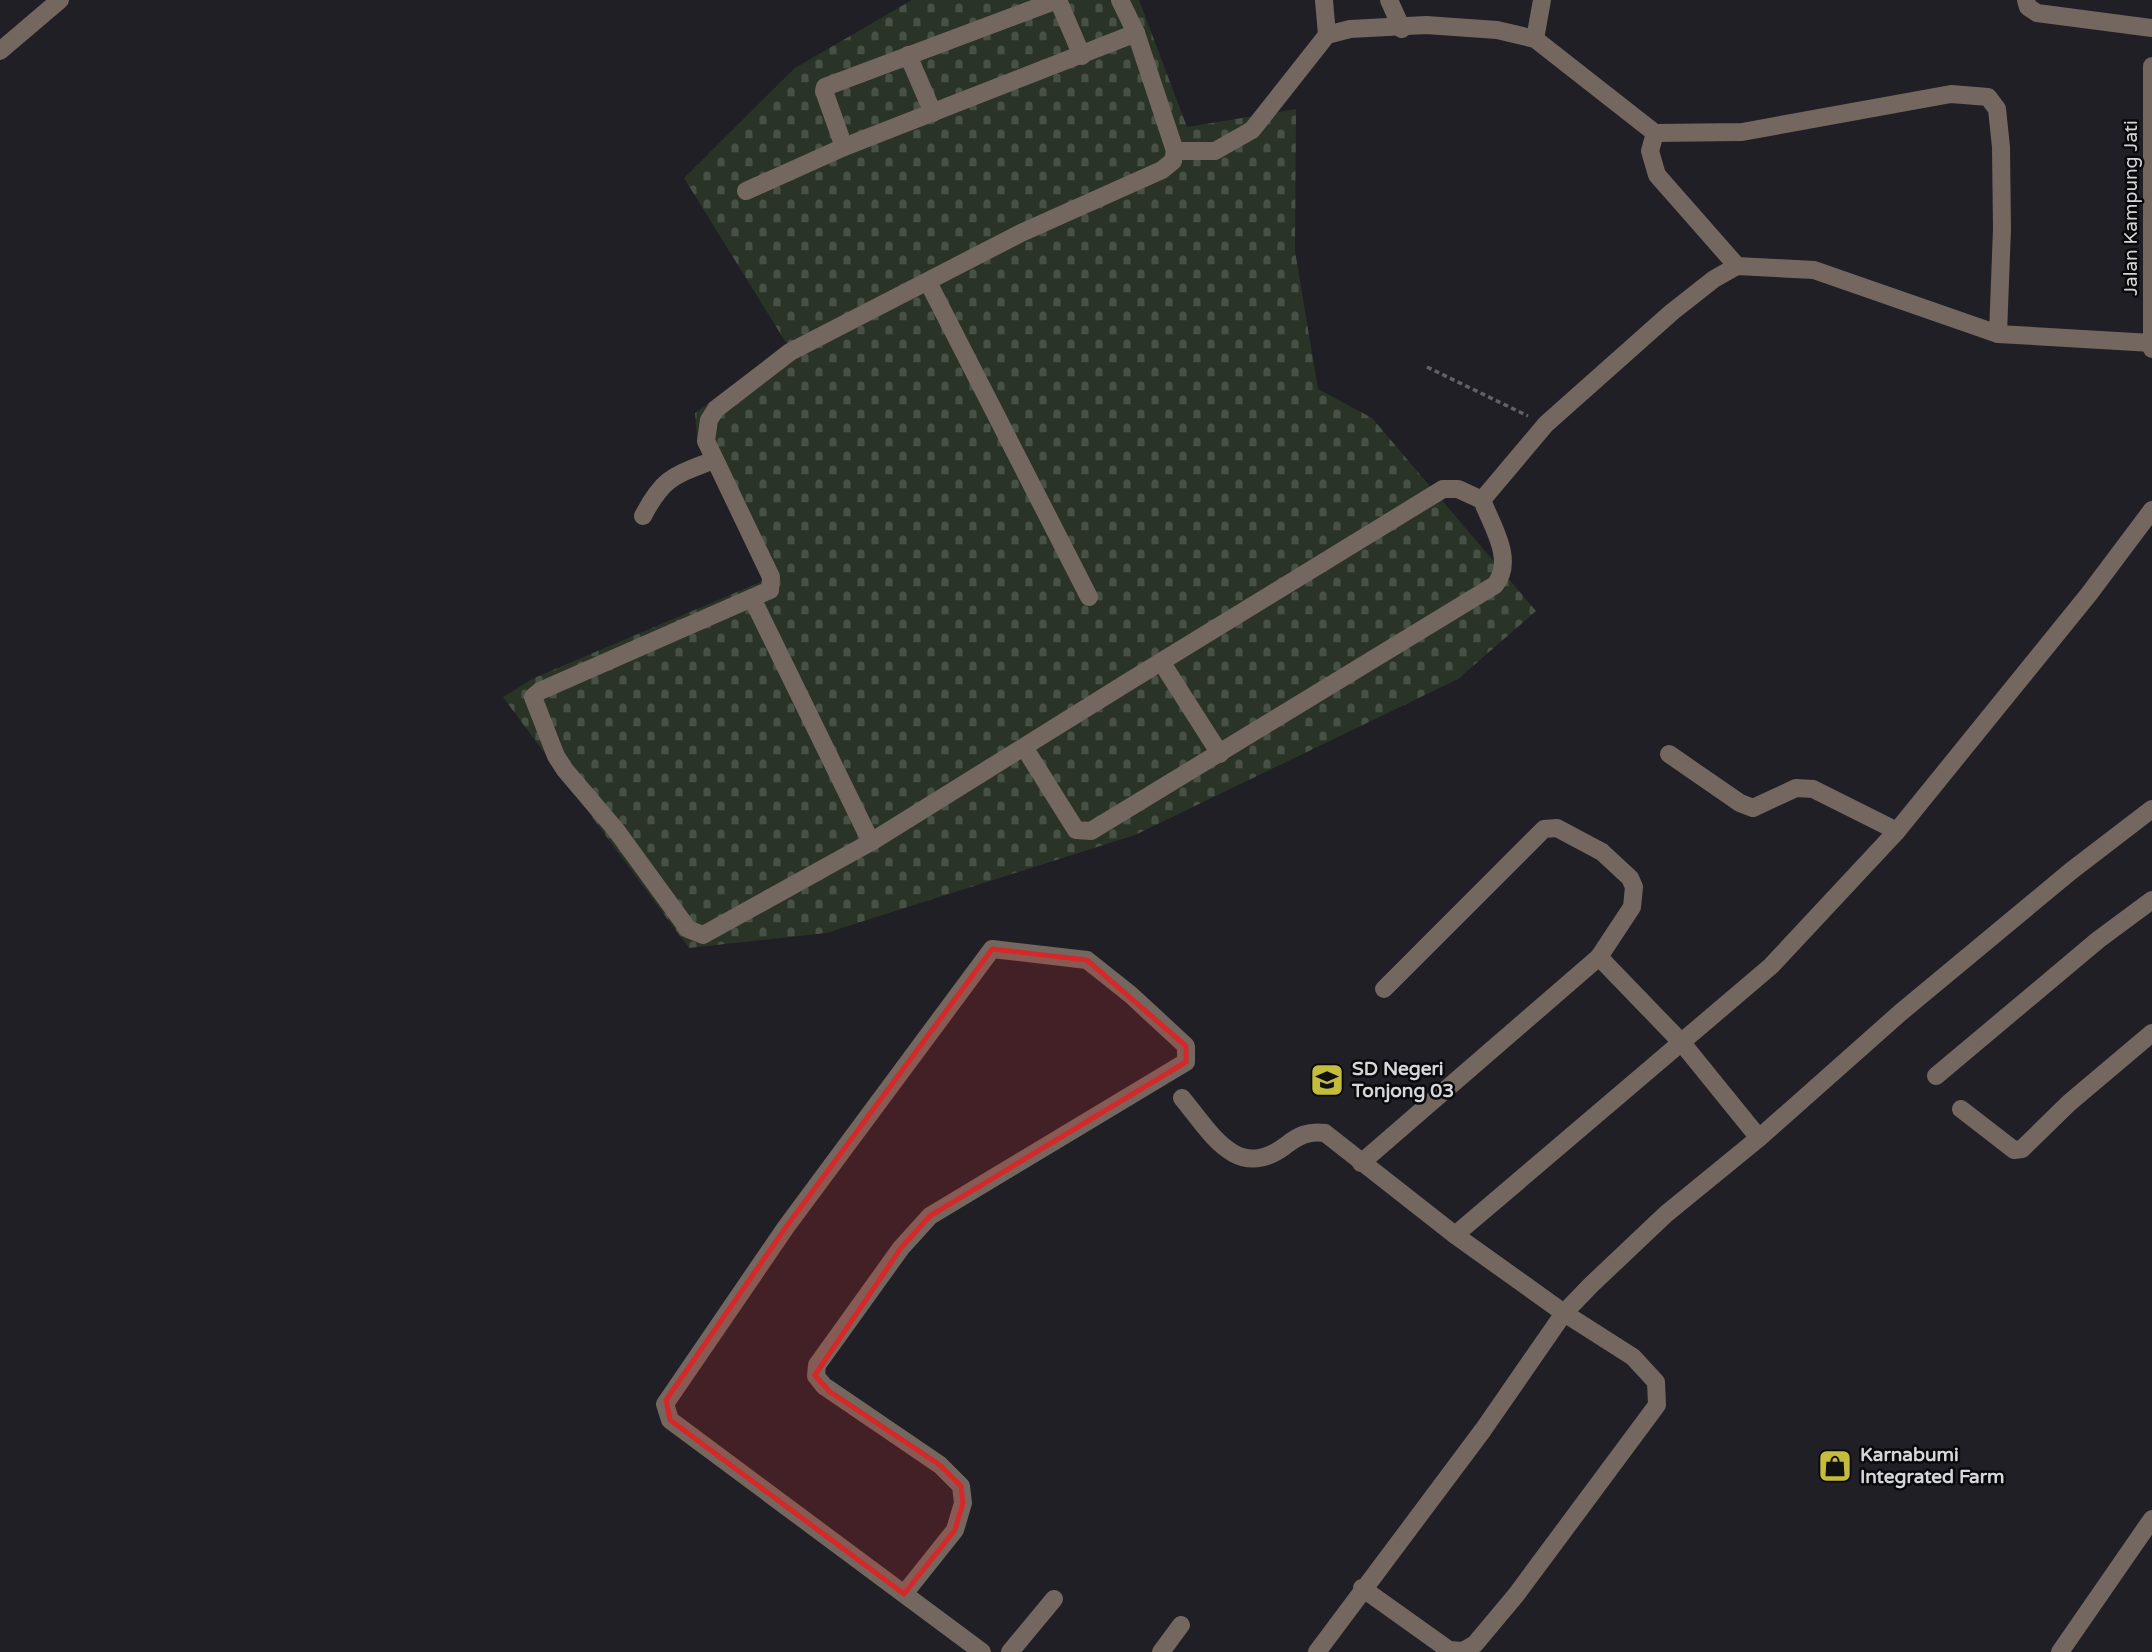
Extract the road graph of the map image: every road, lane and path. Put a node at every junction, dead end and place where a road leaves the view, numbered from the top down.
1 (60, 0) edge
2 (1057, 0) edge
3 (1120, 0) edge
4 (1324, 0) edge
5 (1389, 0) edge
6 (1542, 0) edge
7 (2026, 0) edge
8 (2152, 28) edge
9 (1402, 29) junction
10 (1136, 33) junction
11 (1326, 35) junction
12 (1535, 39) junction
13 (0, 51) edge
14 (908, 55) junction
15 (1082, 56) junction
16 (2152, 66) edge
17 (933, 113) junction
18 (1655, 133) junction
19 (844, 147) junction
20 (1175, 151) junction
21 (746, 191) dead end
22 (2152, 232) edge
23 (1737, 265) junction
24 (928, 282) junction
25 (1998, 334) junction
26 (2152, 343) edge
27 (2152, 349) edge
28 (1427, 367) dead end
29 (1546, 424) junction
30 (714, 460) junction
31 (1482, 500) junction
32 (2152, 510) edge
33 (643, 516) dead end
34 (1089, 597) dead end
35 (752, 598) junction
36 (1162, 663) junction
37 (1024, 747) junction
38 (1220, 754) junction
39 (1669, 754) dead end
40 (2152, 808) edge
41 (1897, 831) junction
42 (871, 842) junction
43 (2152, 901) edge
44 (1599, 957) junction
45 (1384, 989) dead end
46 (2152, 1033) edge
47 (1682, 1044) junction
48 (1936, 1076) dead end
49 (1182, 1098) dead end
50 (1961, 1109) dead end
51 (1759, 1138) junction
52 (1361, 1163) junction
53 (1455, 1236) junction
54 (1564, 1313) junction
55 (2152, 1519) edge
56 (1362, 1588) junction
57 (904, 1594) junction
58 (1054, 1599) dead end
59 (1181, 1625) dead end
60 (982, 1652) edge
61 (1010, 1652) edge
62 (1161, 1652) edge
63 (1317, 1652) edge
64 (2060, 1652) edge

1 - 13 street
2 - 14 street
2 - 15 street
3 - 10 street
4 - 11 street
5 - 9 street
6 - 12 street
7 - 8 street
9 - 11 street
9 - 12 street
10 - 15 street
10 - 20 street
11 - 20 street
12 - 18 street
14 - 17 street
14 - 19 street
15 - 17 street
16 - 22 street, Jalan Kampung Jati
17 - 19 street
18 - 23 street
18 - 25 street
19 - 21 street
20 - 24 street
22 - 26 street, Jalan Kampung Jati
23 - 25 street
23 - 29 street
24 - 30 street
24 - 34 street
25 - 26 street
26 - 27 street, Jalan Kampung Jati
28 - 29 path
29 - 31 street
30 - 33 street
30 - 35 street
31 - 36 street
31 - 38 street
32 - 41 street
35 - 42 street
35 - 42 street
36 - 37 street
36 - 38 street
37 - 38 street
37 - 42 street
39 - 41 street
40 - 51 street
41 - 47 street
43 - 48 street
44 - 45 street
44 - 47 street
44 - 52 street
46 - 50 street
47 - 51 street
47 - 53 street
49 - 52 street
51 - 54 street
52 - 53 street
53 - 54 street
54 - 56 street
54 - 56 street
55 - 64 street
56 - 63 street
57 - 57 street
57 - 60 street
58 - 61 street
59 - 62 street

